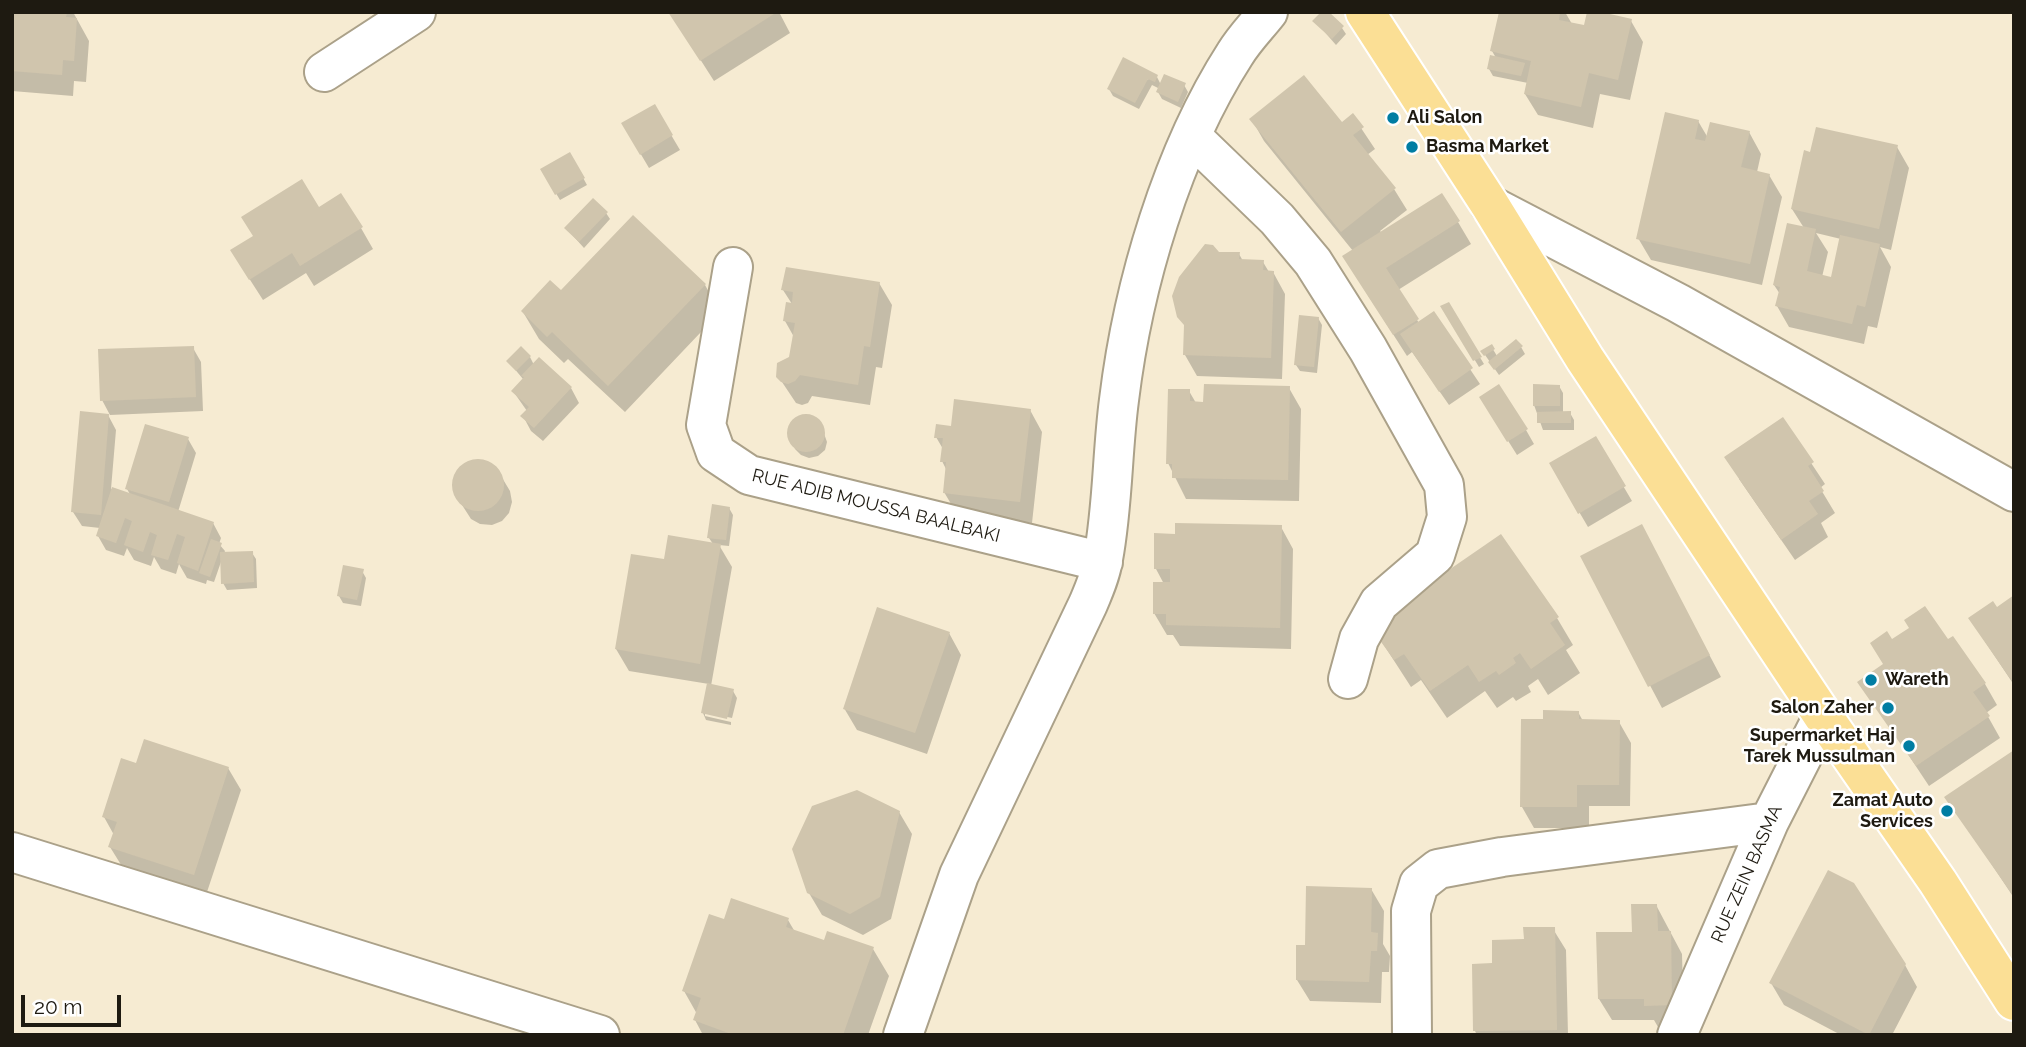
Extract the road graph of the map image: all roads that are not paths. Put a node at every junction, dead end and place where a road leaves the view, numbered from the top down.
1 (416, 12) edge
2 (1268, 12) edge
3 (1365, 12) edge
4 (324, 72) dead end
5 (1191, 136) junction
6 (1490, 205) junction
7 (733, 267) dead end
8 (2014, 492) edge
9 (1103, 562) junction
10 (1348, 679) dead end
11 (1823, 716) junction
12 (1769, 822) junction
13 (12, 852) edge
14 (2014, 1001) edge
15 (600, 1035) edge
16 (903, 1035) edge
17 (1412, 1035) edge
18 (1677, 1035) edge

1 - 4 street
2 - 5 street
3 - 6 main road
5 - 9 street
5 - 10 street
6 - 8 street
6 - 11 main road
7 - 9 street, RUE ADIB MOUSSA BAALBAKI
9 - 16 street
11 - 12 street, RUE ZEIN BASMA
11 - 14 main road
12 - 17 street
12 - 18 street, RUE ZEIN BASMA
13 - 15 street

